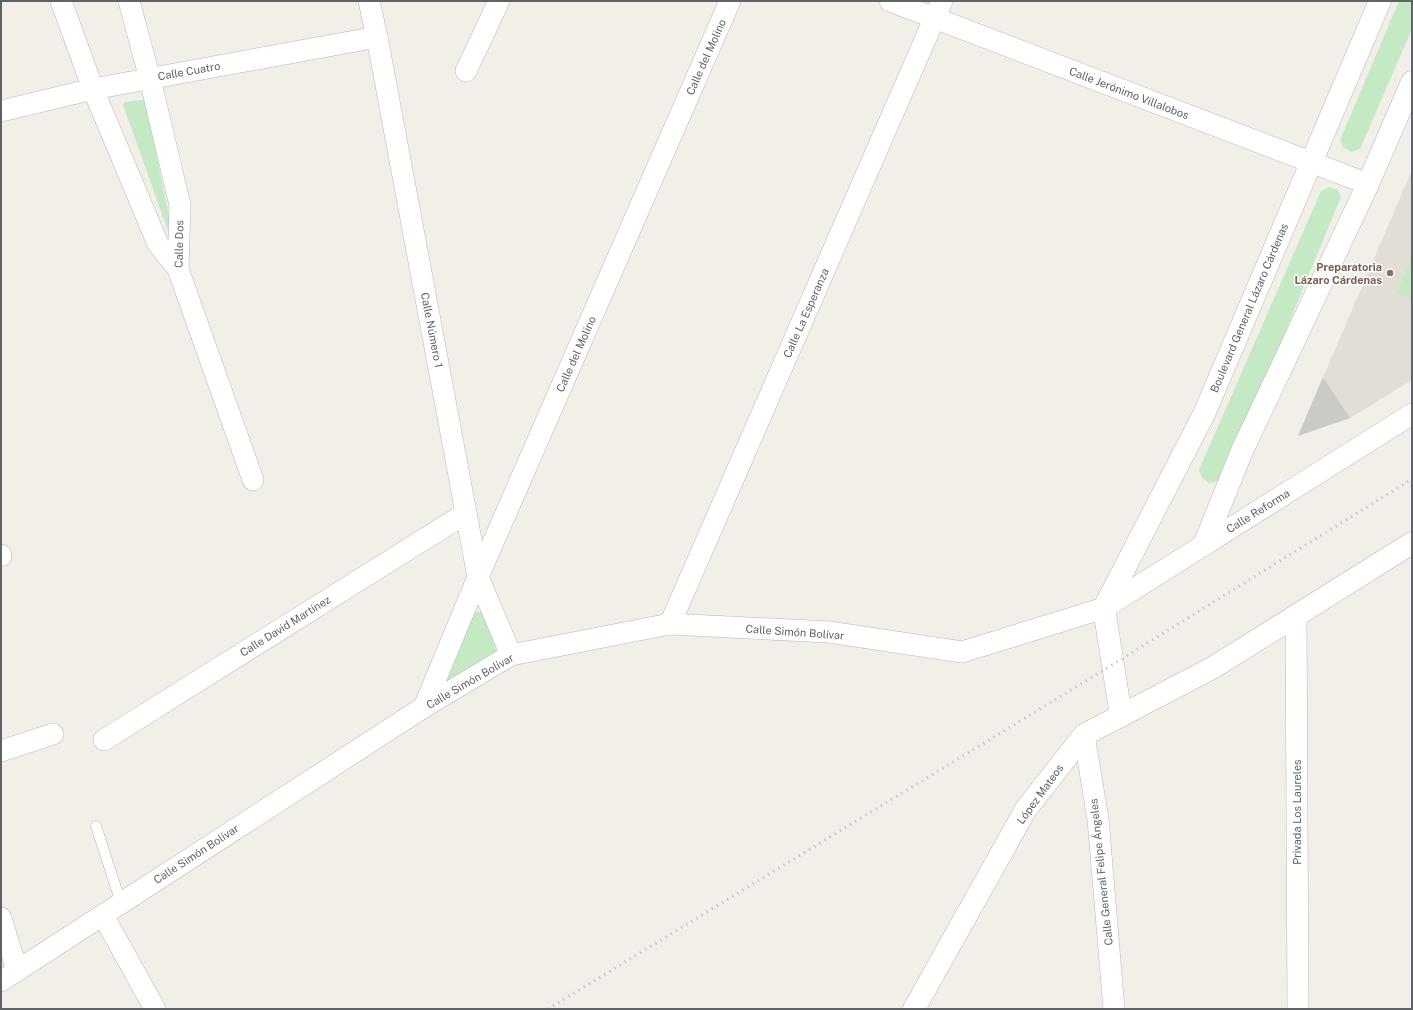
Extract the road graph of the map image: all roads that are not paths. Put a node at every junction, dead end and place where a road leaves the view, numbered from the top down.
1 (61, 1) edge
2 (129, 1) edge
3 (369, 1) edge
4 (499, 1) edge
5 (730, 1) edge
6 (890, 1) edge
7 (1380, 1) edge
8 (938, 10) edge
9 (377, 37) junction
10 (466, 71) dead end
11 (150, 78) junction
12 (1412, 82) edge
13 (93, 89) junction
14 (1, 111) edge
15 (1310, 162) junction
16 (1368, 184) junction
17 (178, 269) junction
18 (1412, 414) edge
19 (253, 480) dead end
20 (466, 513) junction
21 (1412, 543) edge
22 (1204, 545) junction
23 (478, 577) junction
24 (1104, 608) junction
25 (1296, 616) junction
26 (670, 624) junction
27 (511, 655) junction
28 (424, 707) junction
29 (1121, 716) junction
30 (53, 734) dead end
31 (1084, 735) junction
32 (104, 740) dead end
33 (1, 751) edge
34 (96, 826) dead end
35 (121, 903) junction
36 (103, 915) junction
37 (1, 918) edge
38 (9, 975) edge
39 (155, 1009) edge
40 (914, 1009) edge
41 (1114, 1009) edge
42 (1298, 1009) edge

1 - 13 street
2 - 11 street, Calle Dos
3 - 9 street, Calle Número 1
4 - 10 street
5 - 23 street, Calle del Molino
6 - 8 street, Calle Jerónimo Villalobos
7 - 15 street, Boulevard General Lázaro Cárdenas
8 - 15 street, Calle Jerónimo Villalobos
8 - 26 street, Calle La Esperanza
9 - 11 street, Calle Cuatro
9 - 20 street, Calle Número 1
11 - 13 street, Calle Cuatro
11 - 17 street, Calle Dos
12 - 16 street
13 - 14 street, Calle Cuatro
13 - 17 street
15 - 16 street, Calle Jerónimo Villalobos
15 - 24 street, Boulevard General Lázaro Cárdenas
16 - 22 street
17 - 19 street, Calle Dos
18 - 22 street, Calle Reforma
20 - 23 street, Calle Número 1
20 - 32 street, Calle David Martínez
21 - 25 street, López Mateos
22 - 24 street, Calle Reforma
23 - 27 street, Calle Número 1
23 - 28 street, Calle del Molino
24 - 26 street, Calle Simón Bolívar
24 - 29 street
25 - 29 street, López Mateos
25 - 42 street, Privada Los Laureles
26 - 27 street, Calle Simón Bolívar
27 - 28 street, Calle Simón Bolívar
28 - 35 street, Calle Simón Bolívar
29 - 31 street, López Mateos
30 - 33 street
31 - 40 street, López Mateos
31 - 41 street, Calle General Felipe Ángeles
34 - 35 lane
35 - 36 street, Calle Simón Bolívar
36 - 38 street, Calle Simón Bolívar
36 - 39 street
37 - 38 street

